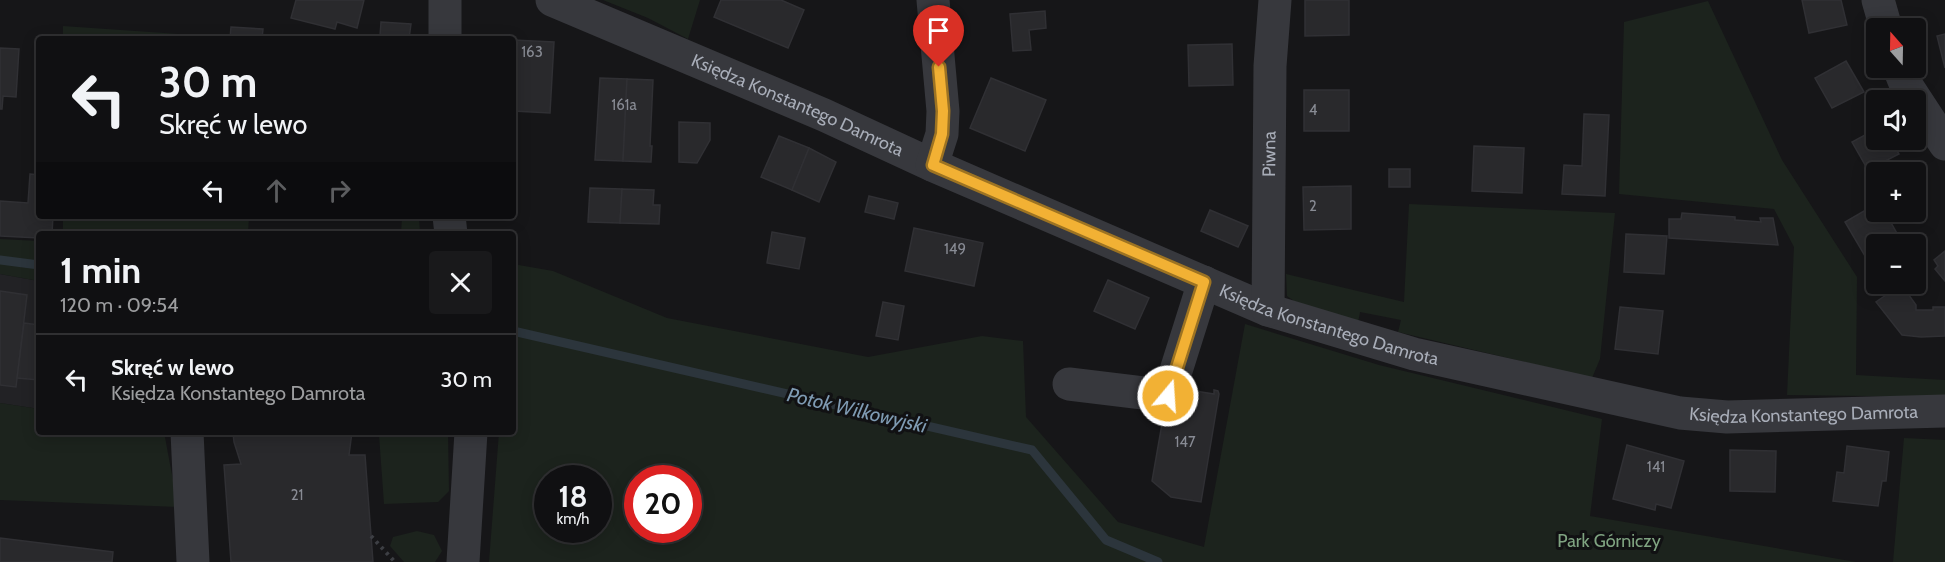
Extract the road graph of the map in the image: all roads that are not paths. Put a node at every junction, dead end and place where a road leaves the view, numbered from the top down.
1 (445, 0) edge
2 (552, 0) edge
3 (933, 0) edge
4 (1275, 0) edge
5 (1878, 0) edge
6 (1883, 18) edge
7 (445, 36) edge
8 (1903, 78) edge
9 (1945, 144) edge
10 (933, 165) junction
11 (1204, 282) junction
12 (1268, 310) junction
13 (1069, 384) dead end
14 (1945, 411) edge
15 (187, 435) edge
16 (471, 435) edge
17 (193, 562) edge
18 (463, 562) edge

1 - 7 street
2 - 10 street, Księdza Konstantego Damrota
3 - 10 street
4 - 12 street, Piwna
5 - 6 street
8 - 9 street
10 - 11 street, Księdza Konstantego Damrota
11 - 12 street, Księdza Konstantego Damrota
11 - 13 street
12 - 14 street, Księdza Konstantego Damrota
15 - 17 street
16 - 18 street

